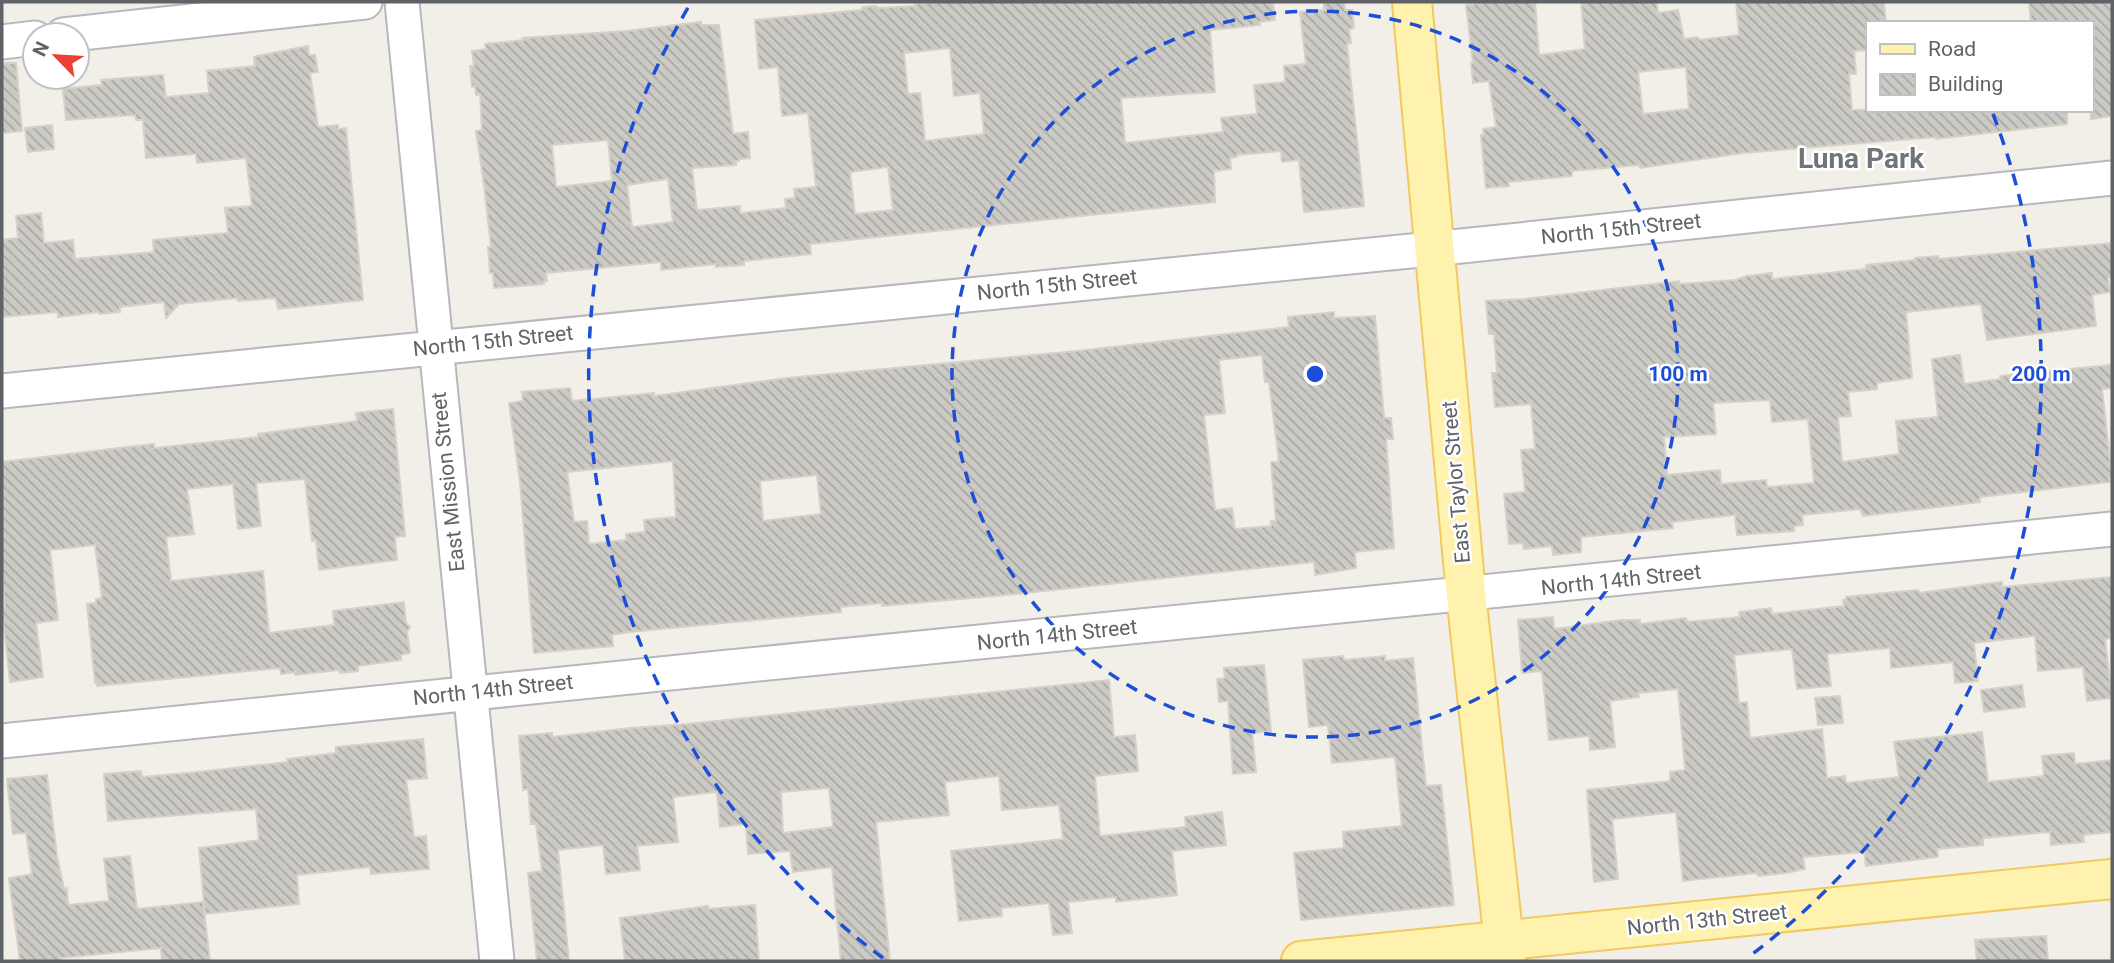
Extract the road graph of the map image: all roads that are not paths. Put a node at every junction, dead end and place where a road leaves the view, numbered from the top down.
1 (365, 2) edge
2 (402, 2) edge
3 (1412, 2) edge
4 (91, 32) edge
5 (21, 40) edge
6 (2, 42) edge
7 (2112, 178) edge
8 (1434, 247) junction
9 (435, 347) junction
10 (2, 391) edge
11 (2112, 529) edge
12 (1466, 594) junction
13 (469, 692) junction
14 (2, 741) edge
15 (2112, 880) edge
16 (1505, 951) edge
17 (497, 961) edge
18 (1301, 961) edge

1 - 4 street
2 - 9 street, East Mission Street
3 - 8 main road, East Taylor Street
5 - 6 street
7 - 8 street, North 15th Street
8 - 9 street, North 15th Street
8 - 12 main road, East Taylor Street
9 - 10 street, North 15th Street
9 - 13 street, East Mission Street
11 - 12 street, North 14th Street
12 - 13 street, North 14th Street
12 - 16 main road, East Taylor Street
13 - 14 street, North 14th Street
13 - 17 street, East Mission Street
15 - 16 main road, North 13th Street
16 - 18 main road, North 13th Street

